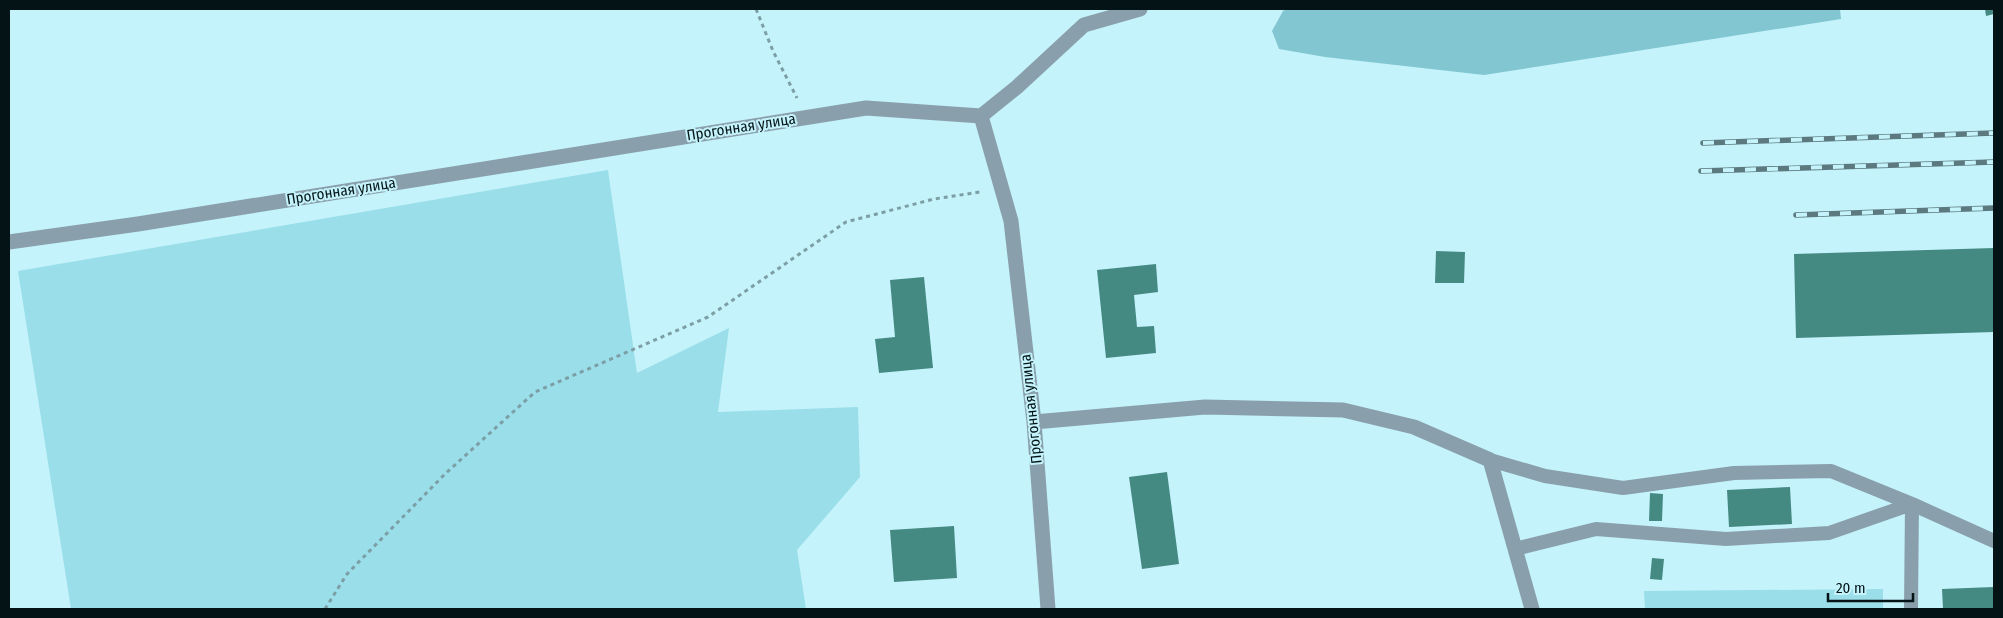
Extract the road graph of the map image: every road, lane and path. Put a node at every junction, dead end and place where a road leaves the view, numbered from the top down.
1 (756, 9) edge
2 (1140, 9) edge
3 (806, 116) junction
4 (981, 116) junction
5 (1001, 188) junction
6 (9, 242) edge
7 (1034, 422) junction
8 (1490, 460) junction
9 (1912, 504) junction
10 (1994, 541) edge
11 (1515, 550) junction
12 (325, 609) edge
13 (1048, 609) edge
14 (1532, 609) edge
15 (1911, 609) edge

1 - 3 path
2 - 4 street
3 - 4 street, Прогонная улица
3 - 6 street, Прогонная улица
4 - 5 street, Прогонная улица
5 - 7 street, Прогонная улица
5 - 12 path
7 - 8 street
7 - 13 street, Прогонная улица
8 - 9 lane
8 - 11 street
9 - 10 lane
9 - 11 lane
9 - 15 lane
11 - 14 street

